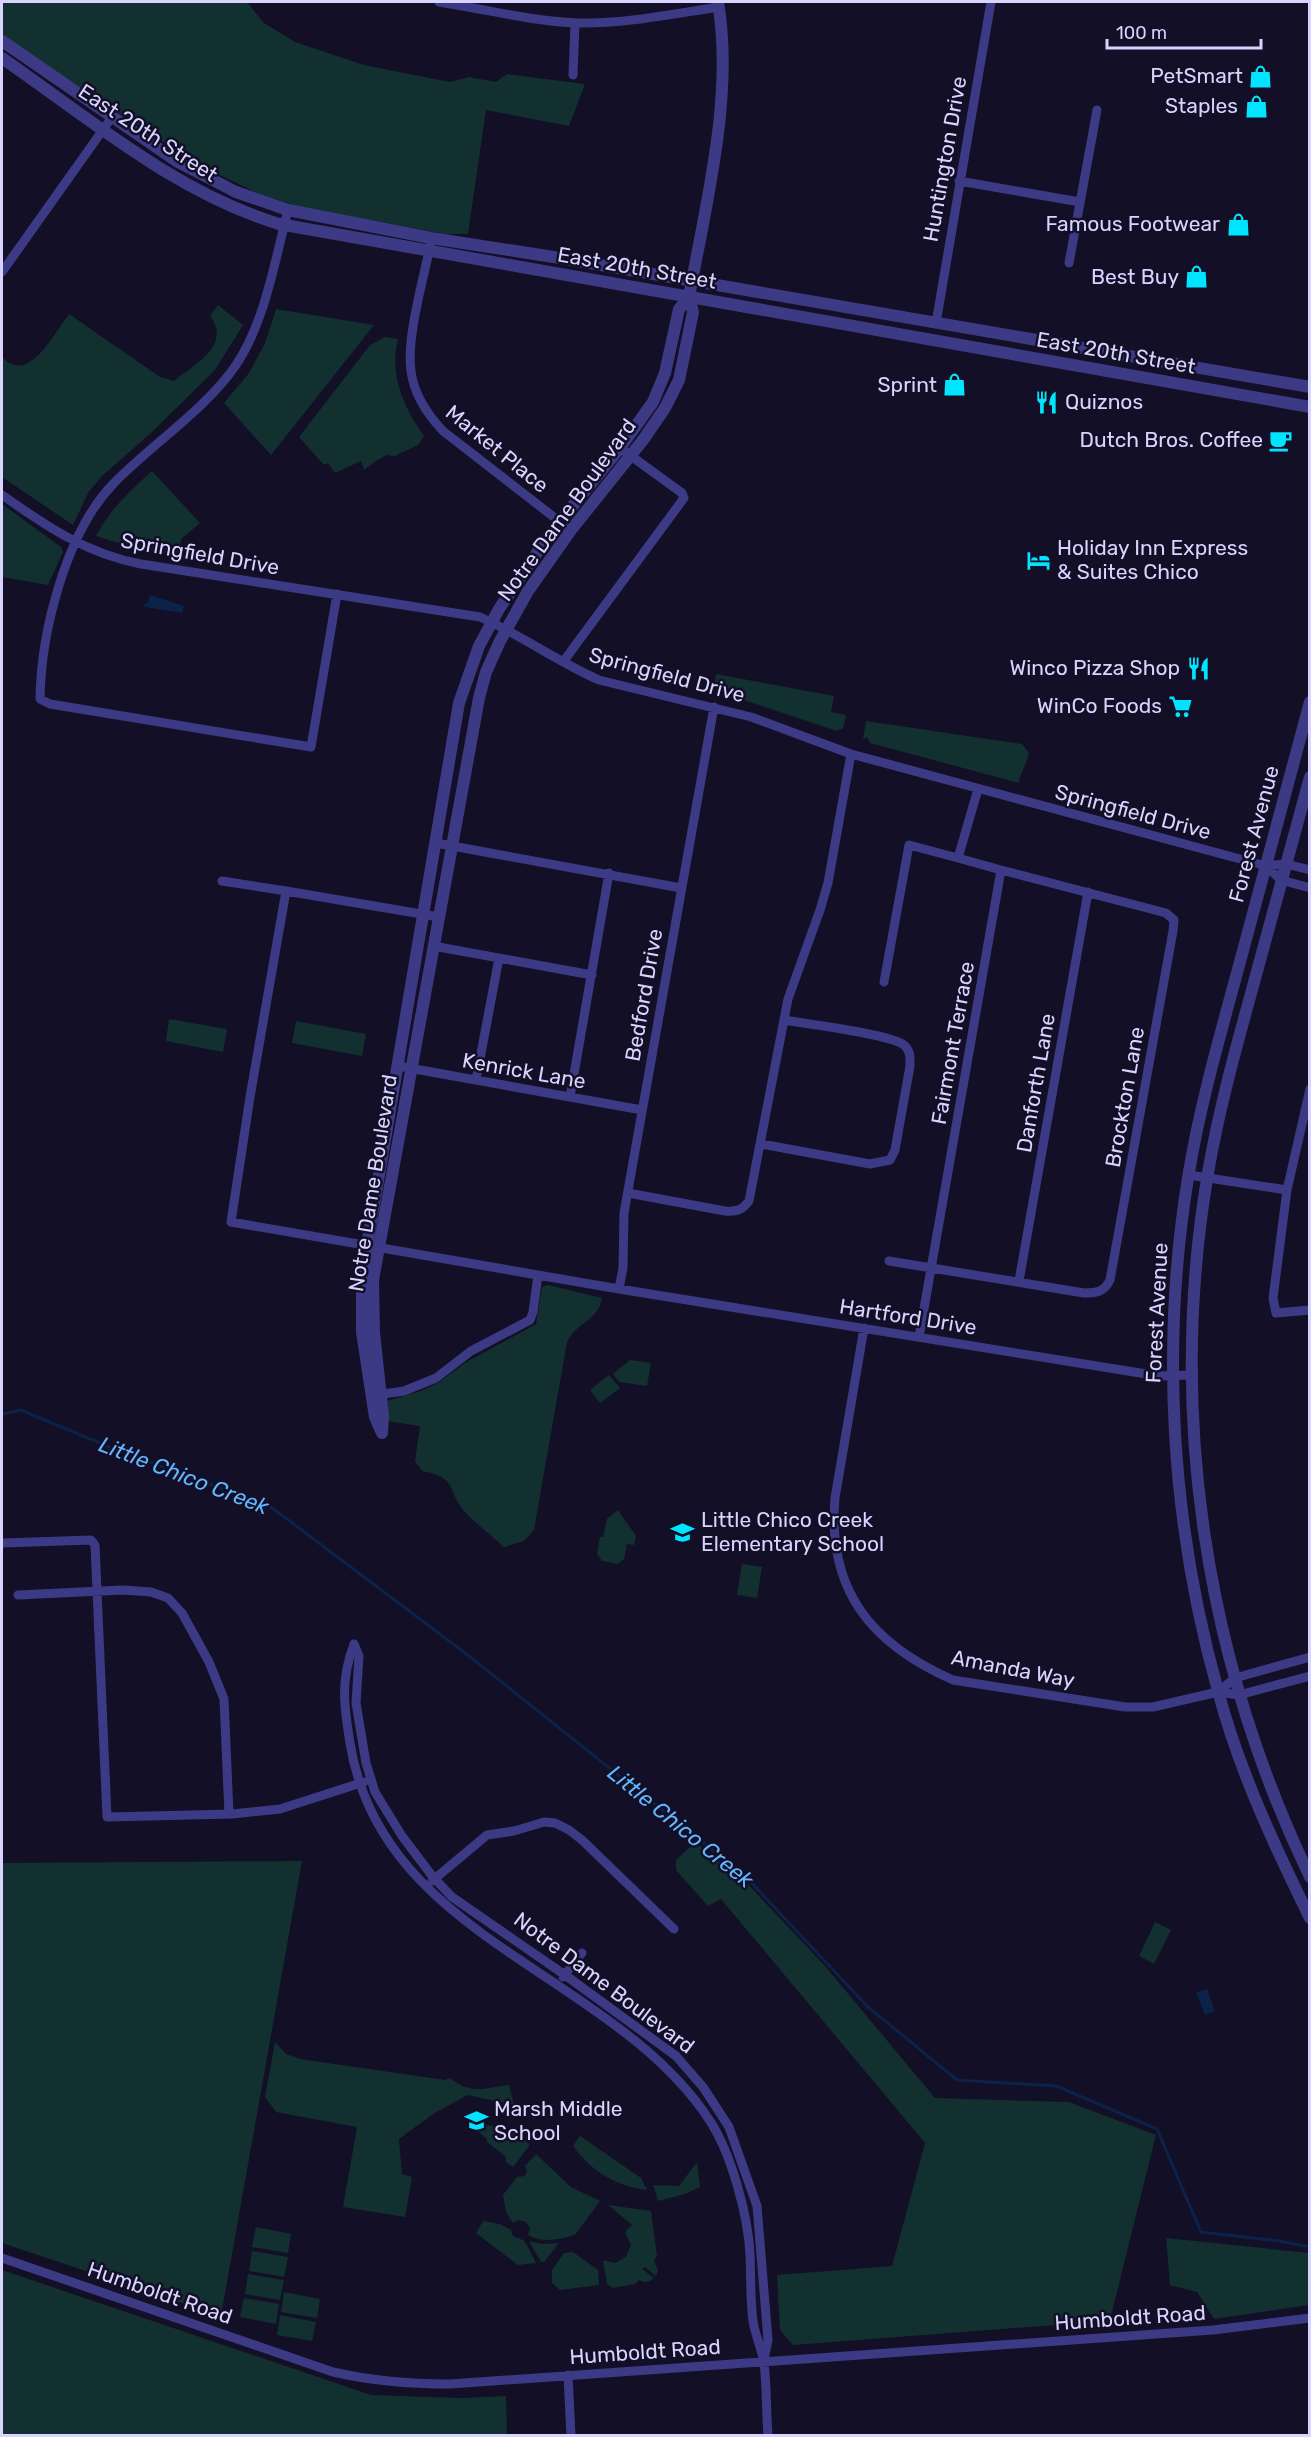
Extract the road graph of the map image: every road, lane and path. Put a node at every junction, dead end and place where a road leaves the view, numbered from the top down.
1 (440, 2) edge
2 (991, 2) edge
3 (454, 3) edge
4 (719, 4) edge
5 (575, 22) junction
6 (2, 41) edge
7 (2, 58) edge
8 (573, 75) dead end
9 (1097, 110) dead end
10 (112, 117) junction
11 (104, 129) junction
12 (959, 181) junction
13 (1080, 202) junction
14 (288, 210) junction
15 (284, 226) junction
16 (483, 245) junction
17 (430, 247) junction
18 (1069, 264) dead end
19 (2, 272) edge
20 (692, 281) junction
21 (689, 297) junction
22 (936, 323) junction
23 (1310, 387) edge
24 (1310, 407) edge
25 (625, 451) junction
26 (2, 495) edge
27 (560, 522) junction
28 (571, 530) junction
29 (76, 543) junction
30 (338, 594) junction
31 (492, 622) junction
32 (506, 628) junction
33 (563, 662) junction
34 (1310, 702) edge
35 (714, 707) junction
36 (851, 754) junction
37 (1310, 777) edge
38 (978, 789) junction
39 (436, 843) junction
40 (452, 846) junction
41 (958, 858) junction
42 (1286, 864) junction
43 (1266, 866) junction
44 (1001, 870) junction
45 (1310, 870) edge
46 (609, 873) junction
47 (1281, 880) junction
48 (222, 881) dead end
49 (681, 888) junction
50 (1310, 888) edge
51 (286, 891) junction
52 (1088, 892) junction
53 (424, 914) junction
54 (439, 916) junction
55 (433, 946) junction
56 (499, 958) junction
57 (592, 975) junction
58 (884, 982) dead end
59 (784, 1020) junction
60 (399, 1066) junction
61 (412, 1069) junction
62 (476, 1080) junction
63 (1310, 1089) edge
64 (570, 1097) junction
65 (642, 1110) junction
66 (761, 1144) junction
67 (1189, 1175) junction
68 (1207, 1178) junction
69 (1287, 1190) junction
70 (628, 1192) junction
71 (373, 1246) junction
72 (889, 1261) dead end
73 (931, 1267) junction
74 (538, 1275) junction
75 (1019, 1281) junction
76 (620, 1289) junction
77 (1310, 1310) edge
78 (864, 1328) junction
79 (919, 1337) junction
80 (1192, 1375) junction
81 (1173, 1376) junction
82 (377, 1395) joint
83 (2, 1543) edge
84 (97, 1591) junction
85 (18, 1595) dead end
86 (1310, 1657) edge
87 (1310, 1676) edge
88 (1234, 1678) junction
89 (1218, 1692) junction
90 (1239, 1695) junction
91 (371, 1779) junction
92 (360, 1783) junction
93 (229, 1815) junction
94 (1310, 1877) edge
95 (435, 1878) junction
96 (426, 1886) junction
97 (1310, 1918) edge
98 (674, 1929) dead end
99 (582, 1953) dead end
100 (565, 1975) junction
101 (557, 1985) junction
102 (2, 2258) edge
103 (1310, 2318) edge
104 (764, 2362) junction
105 (568, 2375) junction
106 (571, 2436) edge
107 (768, 2436) edge

1 - 3 street
2 - 12 street, Huntington Drive
3 - 5 street
4 - 5 street
4 - 20 street, Notre Dame Boulevard
5 - 8 street
6 - 10 street, East 20th Street
7 - 11 street, East 20th Street
9 - 13 street
10 - 11 street
10 - 14 street, East 20th Street
11 - 15 street, East 20th Street
11 - 19 street
12 - 13 street
12 - 22 street, Huntington Drive
13 - 18 street
14 - 15 street
14 - 16 street, East 20th Street
15 - 17 street, East 20th Street
15 - 29 street
16 - 17 street, East 20th Street
16 - 20 street, East 20th Street
17 - 21 street, East 20th Street
17 - 27 street, Market Place
20 - 21 street, Notre Dame Boulevard
20 - 22 street, East 20th Street
21 - 24 street, East 20th Street
21 - 25 street, Notre Dame Boulevard
22 - 23 street, East 20th Street
25 - 27 street, Notre Dame Boulevard
25 - 28 street, Notre Dame Boulevard
25 - 33 street
26 - 29 street, Springfield Drive
27 - 28 street, Market Place
27 - 31 street, Notre Dame Boulevard
28 - 32 street, Notre Dame Boulevard
29 - 30 street, Springfield Drive
29 - 30 street
30 - 31 street, Springfield Drive
31 - 32 street, Springfield Drive
31 - 39 street, Notre Dame Boulevard
32 - 33 street, Springfield Drive
32 - 40 street, Notre Dame Boulevard
33 - 35 street, Springfield Drive
34 - 43 street, Forest Avenue
35 - 36 street, Springfield Drive
35 - 49 street, Bedford Drive
36 - 38 street, Springfield Drive
36 - 59 street
37 - 42 street, Forest Avenue
38 - 41 street
38 - 43 street, Springfield Drive
39 - 40 street
39 - 53 street, Notre Dame Boulevard
40 - 46 street
40 - 54 street, Notre Dame Boulevard
41 - 44 street
41 - 58 street
42 - 43 street, Springfield Drive
42 - 45 street, Springfield Drive
42 - 47 street, Forest Avenue
43 - 47 street, Springfield Drive
43 - 67 street, Forest Avenue
44 - 52 street
44 - 73 street, Fairmont Terrace
46 - 49 street
46 - 57 street
47 - 50 street, Springfield Drive
47 - 68 street, Forest Avenue
48 - 51 street
49 - 65 street, Bedford Drive
51 - 53 street
51 - 71 street, Hartford Drive
52 - 75 street, Danforth Lane
52 - 75 street, Brockton Lane
53 - 54 street
53 - 60 street, Notre Dame Boulevard
54 - 55 street, Notre Dame Boulevard
55 - 56 street
55 - 61 street, Notre Dame Boulevard
56 - 57 street
56 - 62 street
57 - 64 street
59 - 66 street
59 - 66 street
60 - 61 street, Kenrick Lane
60 - 71 street, Notre Dame Boulevard
61 - 62 street, Kenrick Lane
61 - 71 street, Notre Dame Boulevard
62 - 64 street, Kenrick Lane
63 - 69 street
64 - 65 street, Kenrick Lane
65 - 70 street, Bedford Drive
66 - 70 street
67 - 68 street
67 - 81 street, Forest Avenue
68 - 69 street
68 - 80 street, Forest Avenue
69 - 77 street
70 - 76 street, Bedford Drive
71 - 74 street, Hartford Drive
71 - 82 street, Notre Dame Boulevard
72 - 73 street
73 - 75 street
73 - 79 street, Fairmont Terrace
74 - 76 street, Hartford Drive
74 - 82 street
76 - 78 street, Hartford Drive
78 - 79 street, Hartford Drive
78 - 89 street, Amanda Way
79 - 81 street, Hartford Drive
80 - 81 street, Hartford Drive
80 - 88 street, Forest Avenue
81 - 89 street, Forest Avenue
83 - 84 street
84 - 85 street
84 - 93 street
84 - 93 street
86 - 88 street
87 - 90 street
88 - 89 street
88 - 90 street, Forest Avenue
89 - 90 street
89 - 97 street, Forest Avenue
90 - 94 street, Forest Avenue
91 - 92 street
91 - 92 street, Notre Dame Boulevard
91 - 95 street, Notre Dame Boulevard
92 - 93 street
92 - 96 street, Notre Dame Boulevard
95 - 96 street
95 - 98 street
95 - 100 street, Notre Dame Boulevard
96 - 101 street, Notre Dame Boulevard
99 - 100 street
100 - 101 street
100 - 104 street, Notre Dame Boulevard
101 - 104 street, Notre Dame Boulevard
102 - 105 street, Humboldt Road
103 - 104 street, Humboldt Road
104 - 105 street, Humboldt Road
104 - 107 street
105 - 106 street

